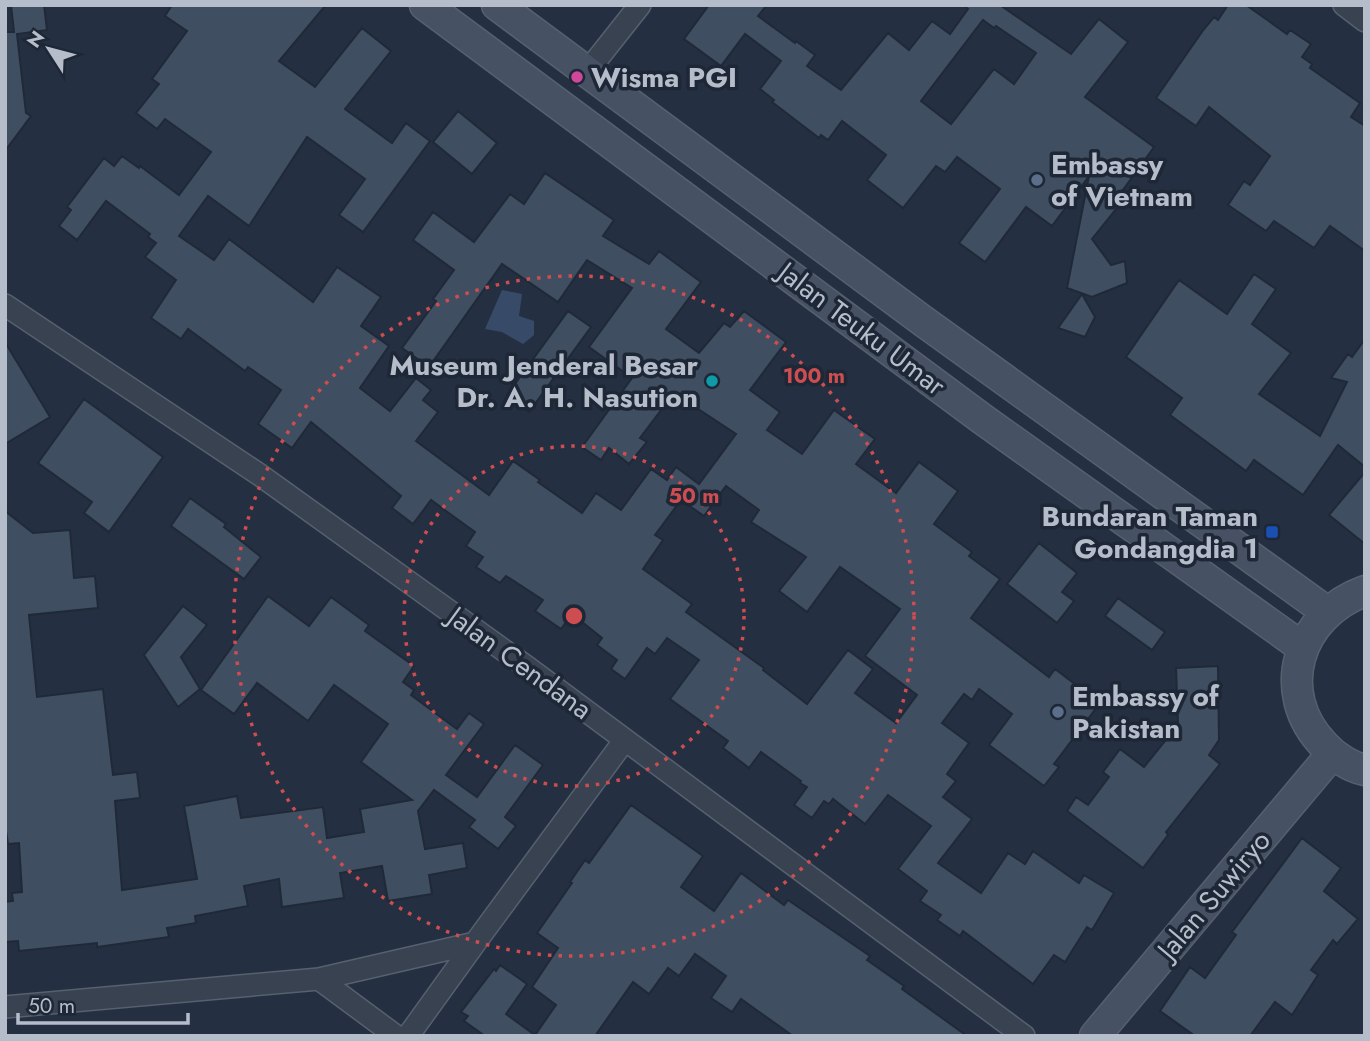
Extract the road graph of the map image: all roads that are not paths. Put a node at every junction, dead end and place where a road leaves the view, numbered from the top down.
1 (425, 5) edge
2 (497, 5) edge
3 (640, 5) edge
4 (1344, 5) edge
5 (1365, 21) edge
6 (546, 42) junction
7 (587, 72) junction
8 (520, 76) junction
9 (5, 305) edge
10 (923, 321) junction
11 (898, 356) junction
12 (1365, 591) edge
13 (1327, 612) junction
14 (1302, 647) junction
15 (624, 740) junction
16 (1332, 754) junction
17 (1365, 770) edge
18 (475, 943) junction
19 (319, 979) junction
20 (5, 1006) edge
21 (396, 1036) edge
22 (408, 1036) edge
23 (1024, 1036) edge
24 (1095, 1036) edge

1 - 8 street, Jalan Teuku Umar
2 - 6 street, Jalan Teuku Umar
3 - 7 street
4 - 5 street
6 - 7 street, Jalan Teuku Umar
6 - 8 street
7 - 10 street, Jalan Teuku Umar
8 - 11 street, Jalan Teuku Umar
9 - 15 street, Jalan Cendana
10 - 11 street
10 - 13 street, Jalan Teuku Umar
11 - 14 street, Jalan Teuku Umar
12 - 13 street
13 - 14 street
14 - 16 street
15 - 18 street
15 - 23 street, Jalan Cendana
16 - 17 street
16 - 24 street, Jalan Suwiryo
18 - 19 street
18 - 22 street
19 - 20 street
19 - 21 street

